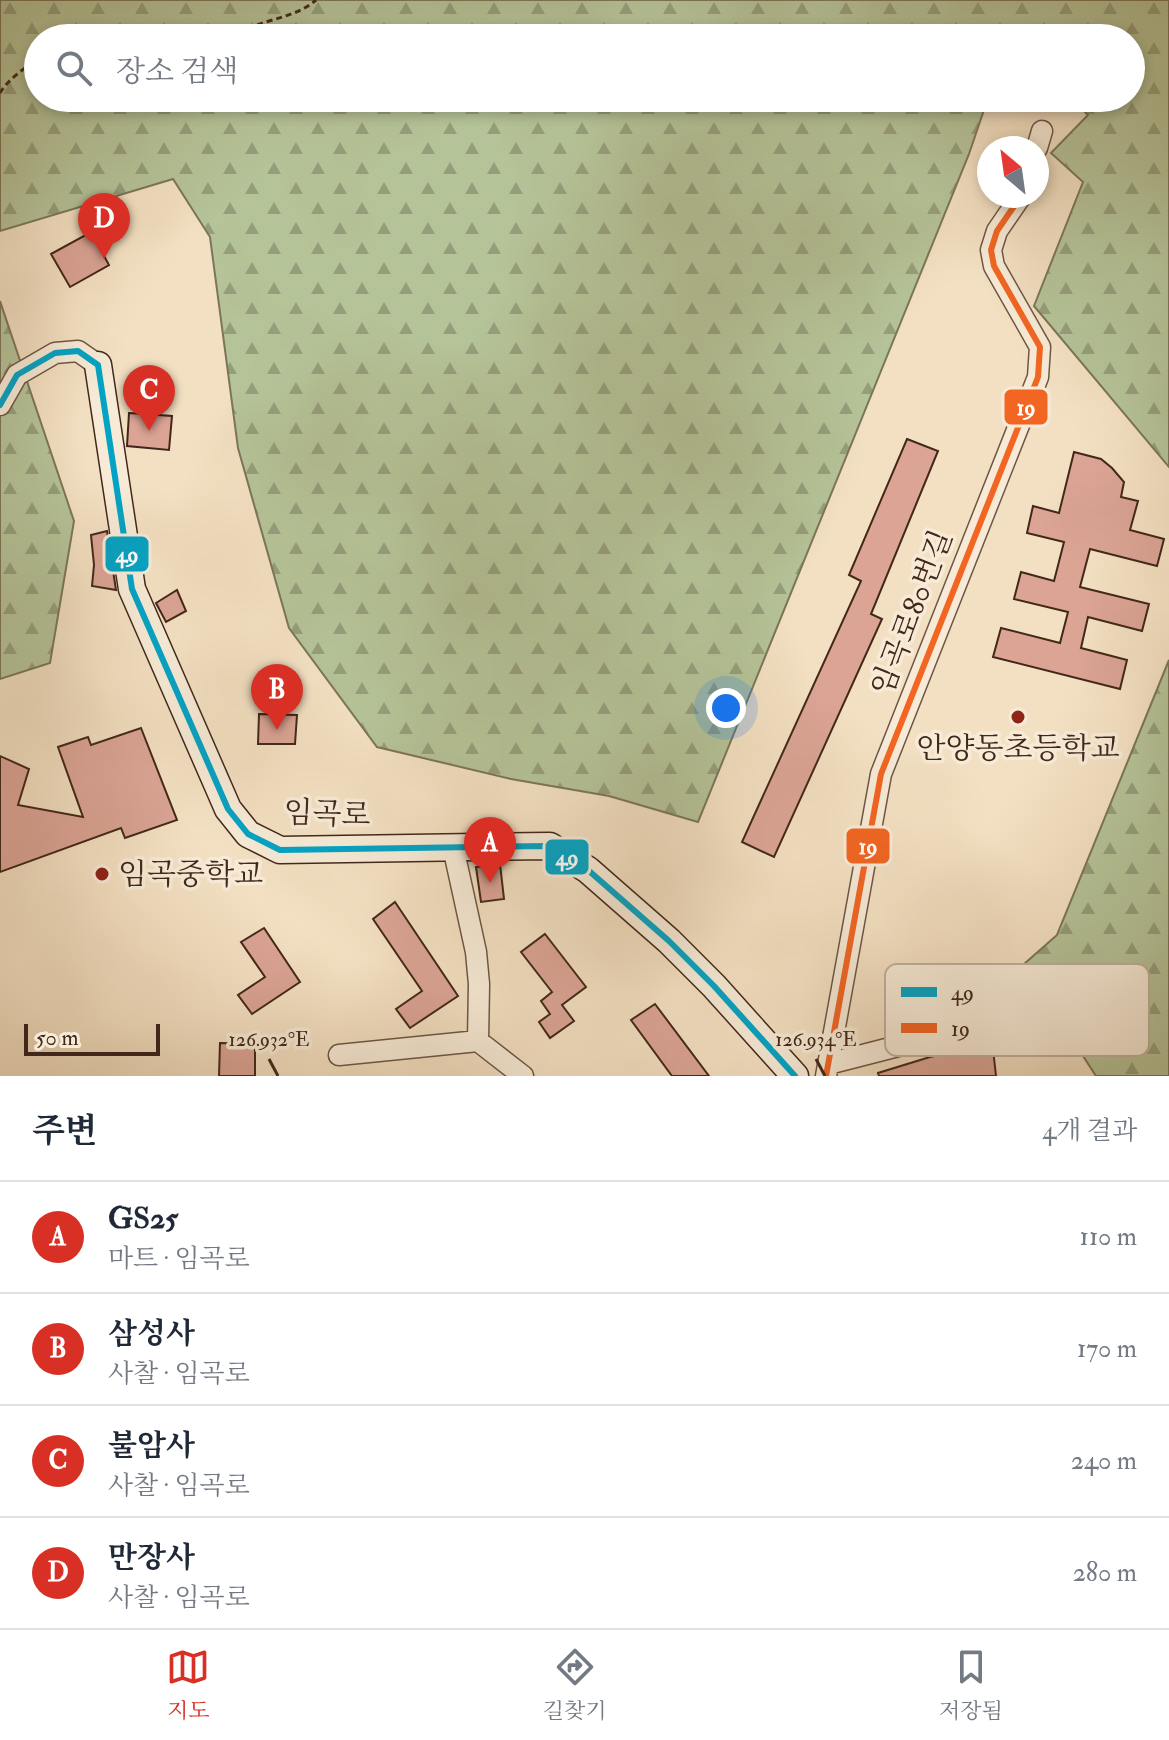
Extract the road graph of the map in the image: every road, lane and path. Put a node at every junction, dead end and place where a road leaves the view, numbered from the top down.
1 (316, 0) edge
2 (259, 24) edge
3 (24, 69) edge
4 (0, 93) edge
5 (1013, 208) edge
6 (98, 365) joint
7 (0, 405) edge
8 (453, 847) junction
9 (478, 1041) junction
10 (885, 1052) edge
11 (339, 1055) dead end
12 (827, 1070) edge
13 (523, 1076) edge
14 (795, 1076) edge

1 - 2 path
3 - 4 path
5 - 12 street, 임곡로80번길
6 - 7 street, 임곡로
6 - 8 street, 임곡로
8 - 9 street
8 - 14 street, 임곡로
9 - 11 street
9 - 13 street
10 - 12 street

